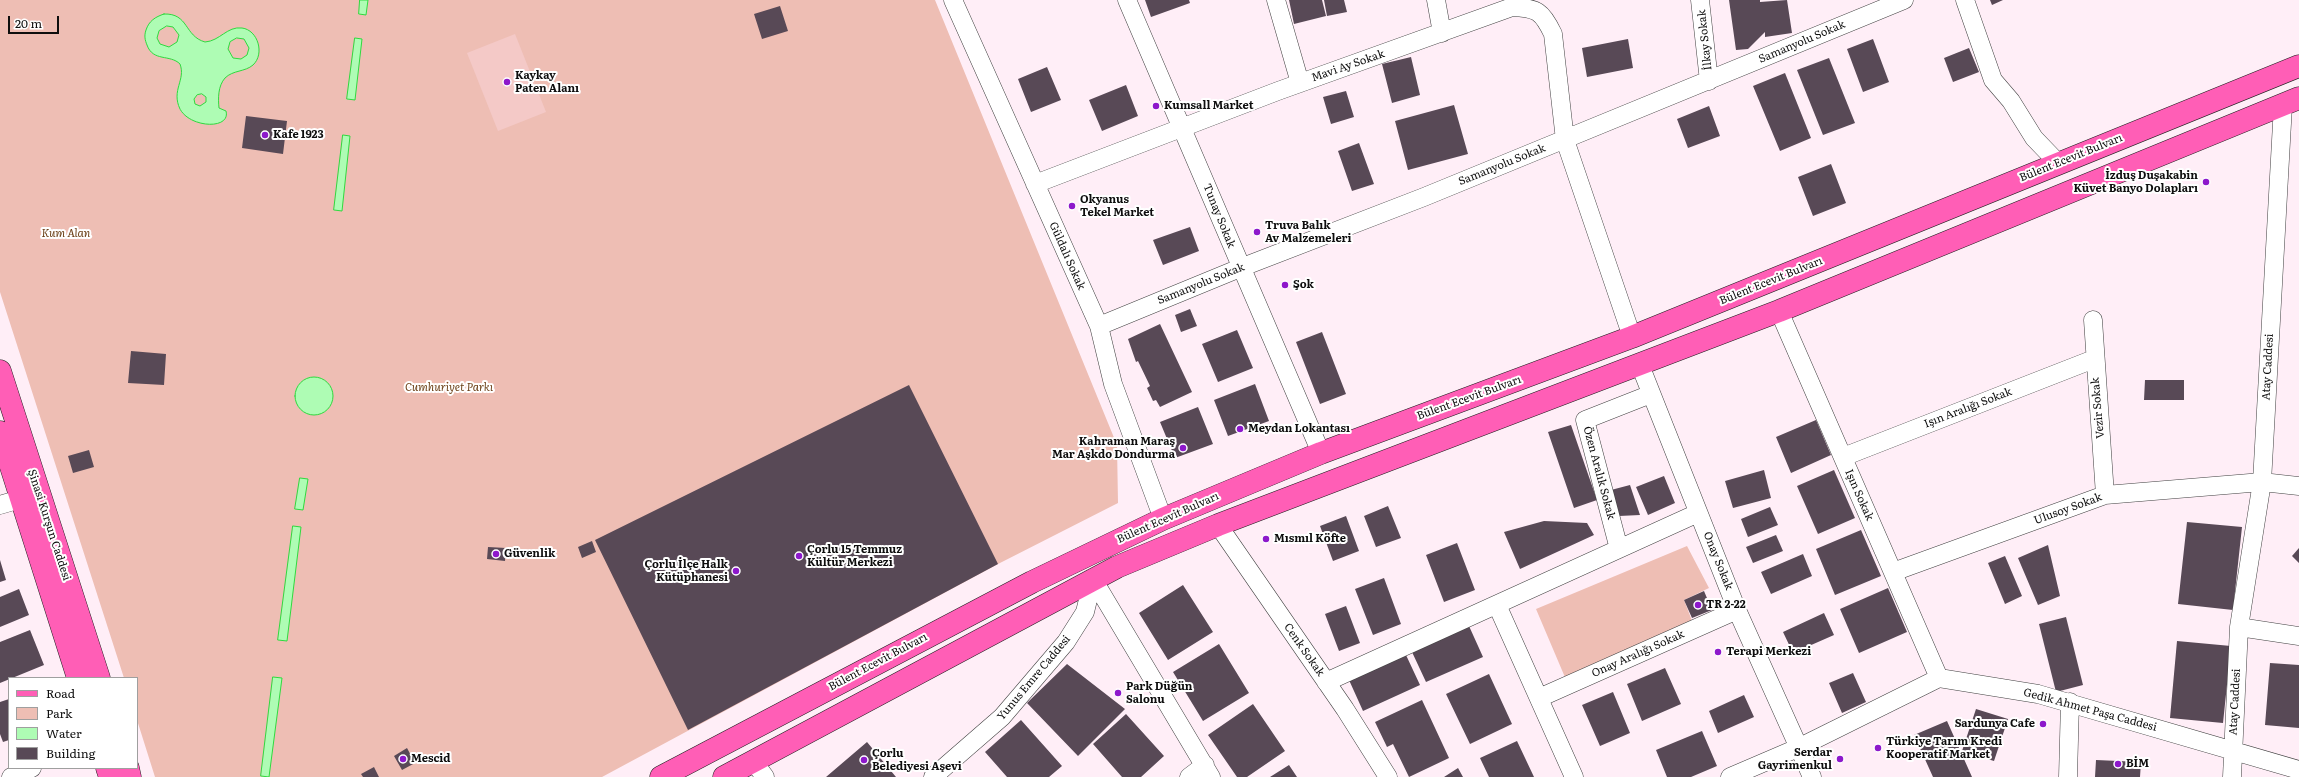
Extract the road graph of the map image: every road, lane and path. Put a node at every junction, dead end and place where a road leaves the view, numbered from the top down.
1 (953, 0) edge
2 (1127, 0) edge
3 (1276, 0) edge
4 (1436, 0) edge
5 (1700, 0) edge
6 (1904, 0) edge
7 (1965, 0) edge
8 (1877, 5) edge
9 (1442, 33) junction
10 (2299, 66) edge
11 (1709, 80) junction
12 (1300, 83) junction
13 (2291, 102) edge
14 (1184, 128) junction
15 (1565, 140) junction
16 (2058, 163) junction
17 (1035, 184) junction
18 (1240, 268) junction
19 (1779, 311) junction
20 (2093, 320) dead end
21 (1099, 326) junction
22 (1632, 337) junction
23 (2094, 359) junction
24 (1640, 365) junction
25 (0, 371) edge
26 (1651, 394) junction
27 (0, 432) edge
28 (1321, 453) junction
29 (1843, 457) junction
30 (2262, 482) junction
31 (2299, 486) edge
32 (2105, 495) junction
33 (30, 496) junction
34 (1205, 501) junction
35 (0, 505) edge
36 (1698, 513) junction
37 (1163, 519) junction
38 (1218, 525) junction
39 (1619, 549) junction
40 (1081, 558) junction
41 (1117, 567) junction
42 (1893, 572) junction
43 (1093, 579) junction
44 (1497, 605) junction
45 (1738, 610) junction
46 (2239, 627) junction
47 (2299, 636) edge
48 (78, 677) edge
49 (99, 677) edge
50 (1939, 678) junction
51 (1326, 682) junction
52 (1539, 698) junction
53 (2070, 702) junction
54 (1800, 747) junction
55 (2233, 749) junction
56 (30, 769) edge
57 (759, 769) edge
58 (2299, 770) edge
59 (1208, 771) edge
60 (11, 777) edge
61 (661, 777) edge
62 (724, 777) edge
63 (933, 777) edge
64 (1189, 777) edge
65 (1388, 777) edge
66 (1574, 777) edge
67 (1730, 777) edge
68 (1812, 777) edge
69 (2068, 777) edge
70 (2232, 777) edge

1 - 17 street, Güldalı Sokak
2 - 14 street, Tunay Sokak
3 - 12 street
4 - 9 street
5 - 11 street, İlkay Sokak
6 - 8 street, Samanyolu Sokak
7 - 16 street
8 - 11 street, Samanyolu Sokak
9 - 12 street, Mavi Ay Sokak
9 - 15 street, Mavi Ay Sokak
10 - 16 main road, Bülent Ecevit Bulvarı
11 - 15 street, Samanyolu Sokak
12 - 14 street, Mavi Ay Sokak
13 - 19 main road
13 - 30 street, Atay Caddesi
14 - 17 street, Mavi Ay Sokak
14 - 18 street, Tunay Sokak
15 - 18 street, Samanyolu Sokak
15 - 22 street, Mavi Ay Sokak
16 - 22 main road, Bülent Ecevit Bulvarı
17 - 21 street, Güldalı Sokak
18 - 21 street, Samanyolu Sokak
18 - 28 street, Tunay Sokak
19 - 24 main road
19 - 29 street, Işın Sokak
20 - 23 street, Vezir Sokak
21 - 37 street, Güldalı Sokak
22 - 28 main road, Bülent Ecevit Bulvarı
23 - 29 street, Işın Aralığı Sokak
23 - 32 street, Vezir Sokak
24 - 26 street, Onay Sokak
24 - 38 main road
25 - 33 main road, Şinasi Kurşun Caddesi
26 - 36 street, Onay Sokak
26 - 39 street, Özen Aralık Sokak
27 - 33 main road, Şinasi Kurşun Caddesi
28 - 34 main road, Bülent Ecevit Bulvarı
29 - 42 street, Işın Sokak
30 - 31 street, Ulusoy Sokak
30 - 32 street, Ulusoy Sokak
30 - 46 street, Atay Caddesi
32 - 42 street, Ulusoy Sokak
33 - 35 street
33 - 48 main road, Şinasi Kurşun Caddesi
33 - 49 main road, Şinasi Kurşun Caddesi
34 - 37 main road, Bülent Ecevit Bulvarı
34 - 38 main road
36 - 39 street
36 - 45 street, Onay Sokak
37 - 38 main road
37 - 40 main road, Bülent Ecevit Bulvarı
37 - 41 main road
38 - 41 main road
38 - 51 street, Cenk Sokak
39 - 44 street
40 - 43 main road
40 - 61 main road, Bülent Ecevit Bulvarı
41 - 43 main road
42 - 50 street, Işın Sokak
43 - 57 main road
43 - 59 street
43 - 63 street, Yunus Emre Caddesi
44 - 51 street
44 - 52 street
45 - 52 street, Onay Aralığı Sokak
45 - 54 street, Onay Sokak
46 - 47 street
46 - 55 street, Atay Caddesi
50 - 53 street, Gedik Ahmet Paşa Caddesi
50 - 54 street
51 - 65 street, Cenk Sokak
52 - 66 street
53 - 55 street, Gedik Ahmet Paşa Caddesi
53 - 69 street
54 - 67 street
54 - 68 street, Onay Sokak
55 - 58 street, Gedik Ahmet Paşa Caddesi
55 - 70 street, Atay Caddesi
56 - 60 street
57 - 62 main road
59 - 64 street

